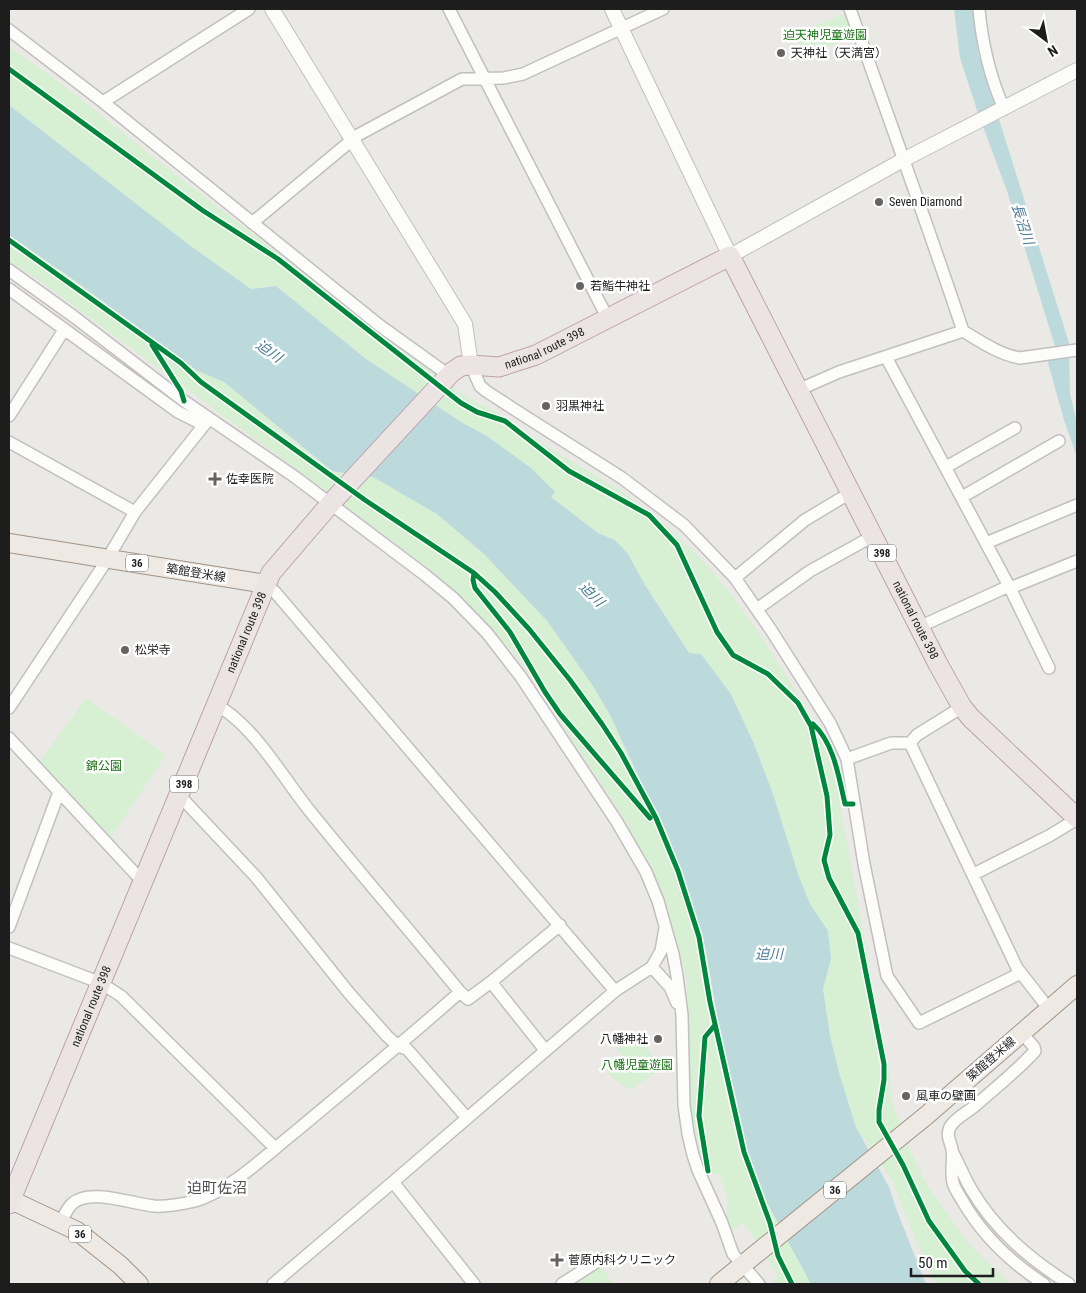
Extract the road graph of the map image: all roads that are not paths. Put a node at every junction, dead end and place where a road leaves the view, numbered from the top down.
1 (248, 9) edge
2 (272, 9) edge
3 (449, 9) edge
4 (612, 9) edge
5 (663, 9) edge
6 (850, 9) edge
7 (979, 9) edge
8 (621, 28) junction
9 (9, 30) edge
10 (1077, 70) edge
11 (485, 79) junction
12 (103, 102) junction
13 (1002, 110) junction
14 (354, 139) junction
15 (903, 160) junction
16 (252, 223) junction
17 (730, 256) junction
18 (9, 270) edge
19 (9, 289) edge
20 (608, 319) junction
21 (64, 330) junction
22 (963, 331) junction
23 (1076, 350) edge
24 (886, 356) junction
25 (473, 371) junction
26 (445, 379) junction
27 (798, 390) junction
28 (9, 416) edge
29 (206, 422) junction
30 (1015, 428) dead end
31 (1059, 441) dead end
32 (9, 442) edge
33 (946, 468) junction
34 (850, 493) junction
35 (962, 497) junction
36 (331, 503) junction
37 (1077, 505) edge
38 (135, 512) junction
39 (873, 536) junction
40 (9, 542) edge
41 (986, 543) junction
42 (107, 559) junction
43 (1077, 561) edge
44 (735, 578) junction
45 (266, 584) junction
46 (1010, 587) junction
47 (757, 609) junction
48 (919, 627) junction
49 (1049, 668) dead end
50 (216, 705) junction
51 (9, 708) edge
52 (962, 708) junction
53 (9, 738) edge
54 (910, 743) junction
55 (847, 759) junction
56 (59, 792) junction
57 (179, 795) junction
58 (1077, 819) edge
59 (974, 874) junction
60 (143, 882) junction
61 (665, 923) junction
62 (560, 925) junction
63 (9, 927) edge
64 (9, 948) edge
65 (652, 967) junction
66 (1021, 973) junction
67 (491, 982) junction
68 (101, 983) junction
69 (1077, 985) edge
70 (615, 991) junction
71 (460, 992) junction
72 (1049, 1009) junction
73 (682, 1015) junction
74 (1022, 1032) junction
75 (398, 1046) junction
76 (545, 1050) junction
77 (467, 1118) junction
78 (275, 1148) junction
79 (952, 1150) junction
80 (393, 1182) junction
81 (9, 1201) edge
82 (61, 1222) junction
83 (601, 1259) dead end
84 (742, 1266) junction
85 (139, 1284) edge
86 (273, 1284) edge
87 (474, 1284) edge
88 (562, 1284) edge
89 (719, 1284) edge
90 (759, 1284) edge
91 (1044, 1284) edge
92 (1069, 1284) edge

1 - 12 street
2 - 14 street
3 - 11 street
4 - 8 street
5 - 8 street
6 - 15 street
7 - 13 street
8 - 11 street
8 - 17 street
9 - 12 street
10 - 13 street
11 - 14 street
11 - 20 street
12 - 16 street
13 - 15 street
14 - 16 street
14 - 25 street
15 - 17 street
15 - 22 street
16 - 26 street
17 - 20 highway, national route 398 / 398
17 - 27 highway, national route 398 / 398
18 - 29 street
19 - 21 street
20 - 25 highway, national route 398 / 398
21 - 28 street
21 - 29 street
22 - 23 street
22 - 24 street
24 - 27 street
24 - 33 street
25 - 26 highway, national route 398 / 398
25 - 44 street
26 - 36 highway, national route 398 / 398
27 - 34 highway, national route 398 / 398
29 - 36 street
29 - 38 street
30 - 33 street
31 - 35 street
32 - 38 street
33 - 35 street
34 - 39 highway, national route 398 / 398
34 - 44 street
35 - 41 street
36 - 45 highway, national route 398 / 398
36 - 61 street
37 - 41 street
38 - 42 street
39 - 47 street
39 - 48 highway, national route 398 / 398
40 - 42 main road, 築館登米線 / 36
41 - 46 street
42 - 45 main road, 築館登米線 / 36
42 - 51 street
43 - 46 street
44 - 47 street
45 - 50 highway, national route 398 / 398
45 - 62 street
46 - 48 street
46 - 49 street
47 - 55 street
48 - 52 highway, national route 398 / 398
50 - 57 highway, national route 398 / 398
50 - 71 street
52 - 54 street
52 - 58 highway, national route 398 / 398
53 - 56 street
54 - 55 street
54 - 59 street
55 - 66 street
56 - 60 street
56 - 63 street
57 - 60 highway, national route 398 / 398
57 - 75 street
58 - 59 street
59 - 66 street
60 - 68 highway, national route 398 / 398
61 - 65 street
61 - 73 street
62 - 67 street
62 - 70 street
64 - 68 street
65 - 70 street
65 - 73 street
66 - 72 street
67 - 71 street
67 - 76 street
68 - 78 street
68 - 81 highway, national route 398 / 398
69 - 72 main road, 築館登米線 / 36
70 - 76 street
71 - 75 street
72 - 74 main road, 築館登米線 / 36
73 - 84 street
74 - 79 street
74 - 84 main road, 築館登米線 / 36
75 - 77 street
75 - 78 street
76 - 77 street
77 - 80 street
78 - 82 street
79 - 91 street
79 - 92 street
80 - 86 street
80 - 87 street
81 - 82 main road, 36
82 - 85 main road, 36
83 - 88 street
84 - 89 main road, 築館登米線 / 36
84 - 90 street

